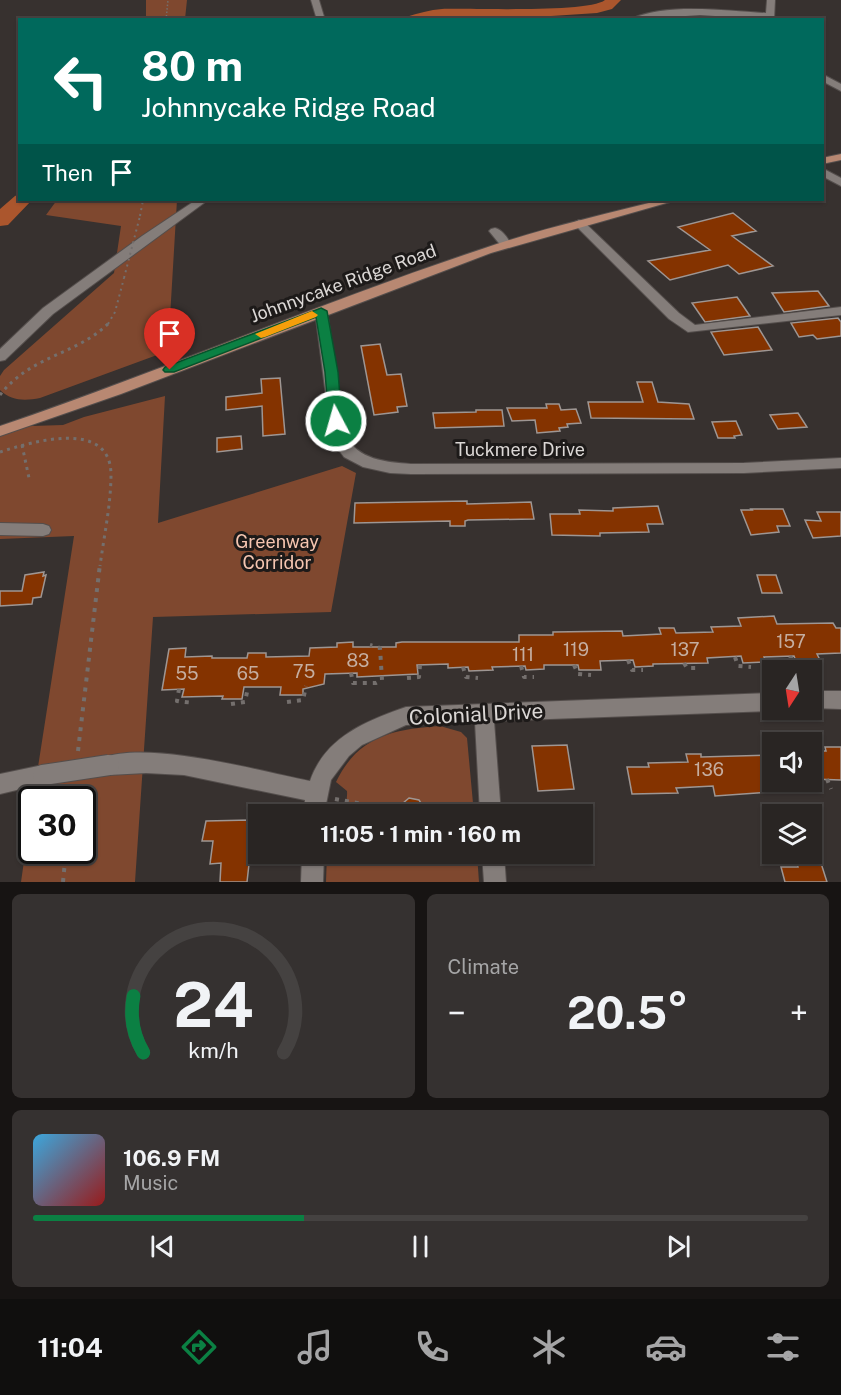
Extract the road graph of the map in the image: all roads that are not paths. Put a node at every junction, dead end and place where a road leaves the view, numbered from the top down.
1 (315, 0) edge
2 (771, 0) edge
3 (320, 18) edge
4 (641, 18) edge
5 (769, 18) edge
6 (824, 78) edge
7 (841, 88) edge
8 (841, 157) edge
9 (824, 161) edge
10 (824, 172) edge
11 (841, 183) edge
12 (202, 201) edge
13 (668, 201) edge
14 (579, 223) junction
15 (495, 231) dead end
16 (506, 245) junction
17 (321, 311) junction
18 (841, 311) edge
19 (0, 357) edge
20 (0, 431) edge
21 (841, 463) edge
22 (0, 529) edge
23 (43, 530) dead end
24 (822, 700) edge
25 (841, 700) edge
26 (762, 702) edge
27 (484, 713) junction
28 (0, 784) edge
29 (323, 795) junction
30 (319, 804) edge
31 (490, 804) edge
32 (313, 864) edge
33 (494, 864) edge
34 (312, 882) edge
35 (495, 882) edge

1 - 3 street
2 - 5 street
4 - 5 street
6 - 7 street
8 - 9 main road
10 - 11 street
12 - 19 street
13 - 14 main road, Johnnycake Ridge Road
14 - 16 main road, Johnnycake Ridge Road
14 - 18 street
15 - 16 street
16 - 17 main road, Johnnycake Ridge Road
17 - 20 main road, Johnnycake Ridge Road
17 - 21 street, Tuckmere Drive
22 - 23 street
24 - 25 street
26 - 27 street, Colonial Drive
27 - 29 street, Colonial Drive
27 - 31 street
28 - 29 street, bridge
29 - 30 street
32 - 34 street
33 - 35 street

